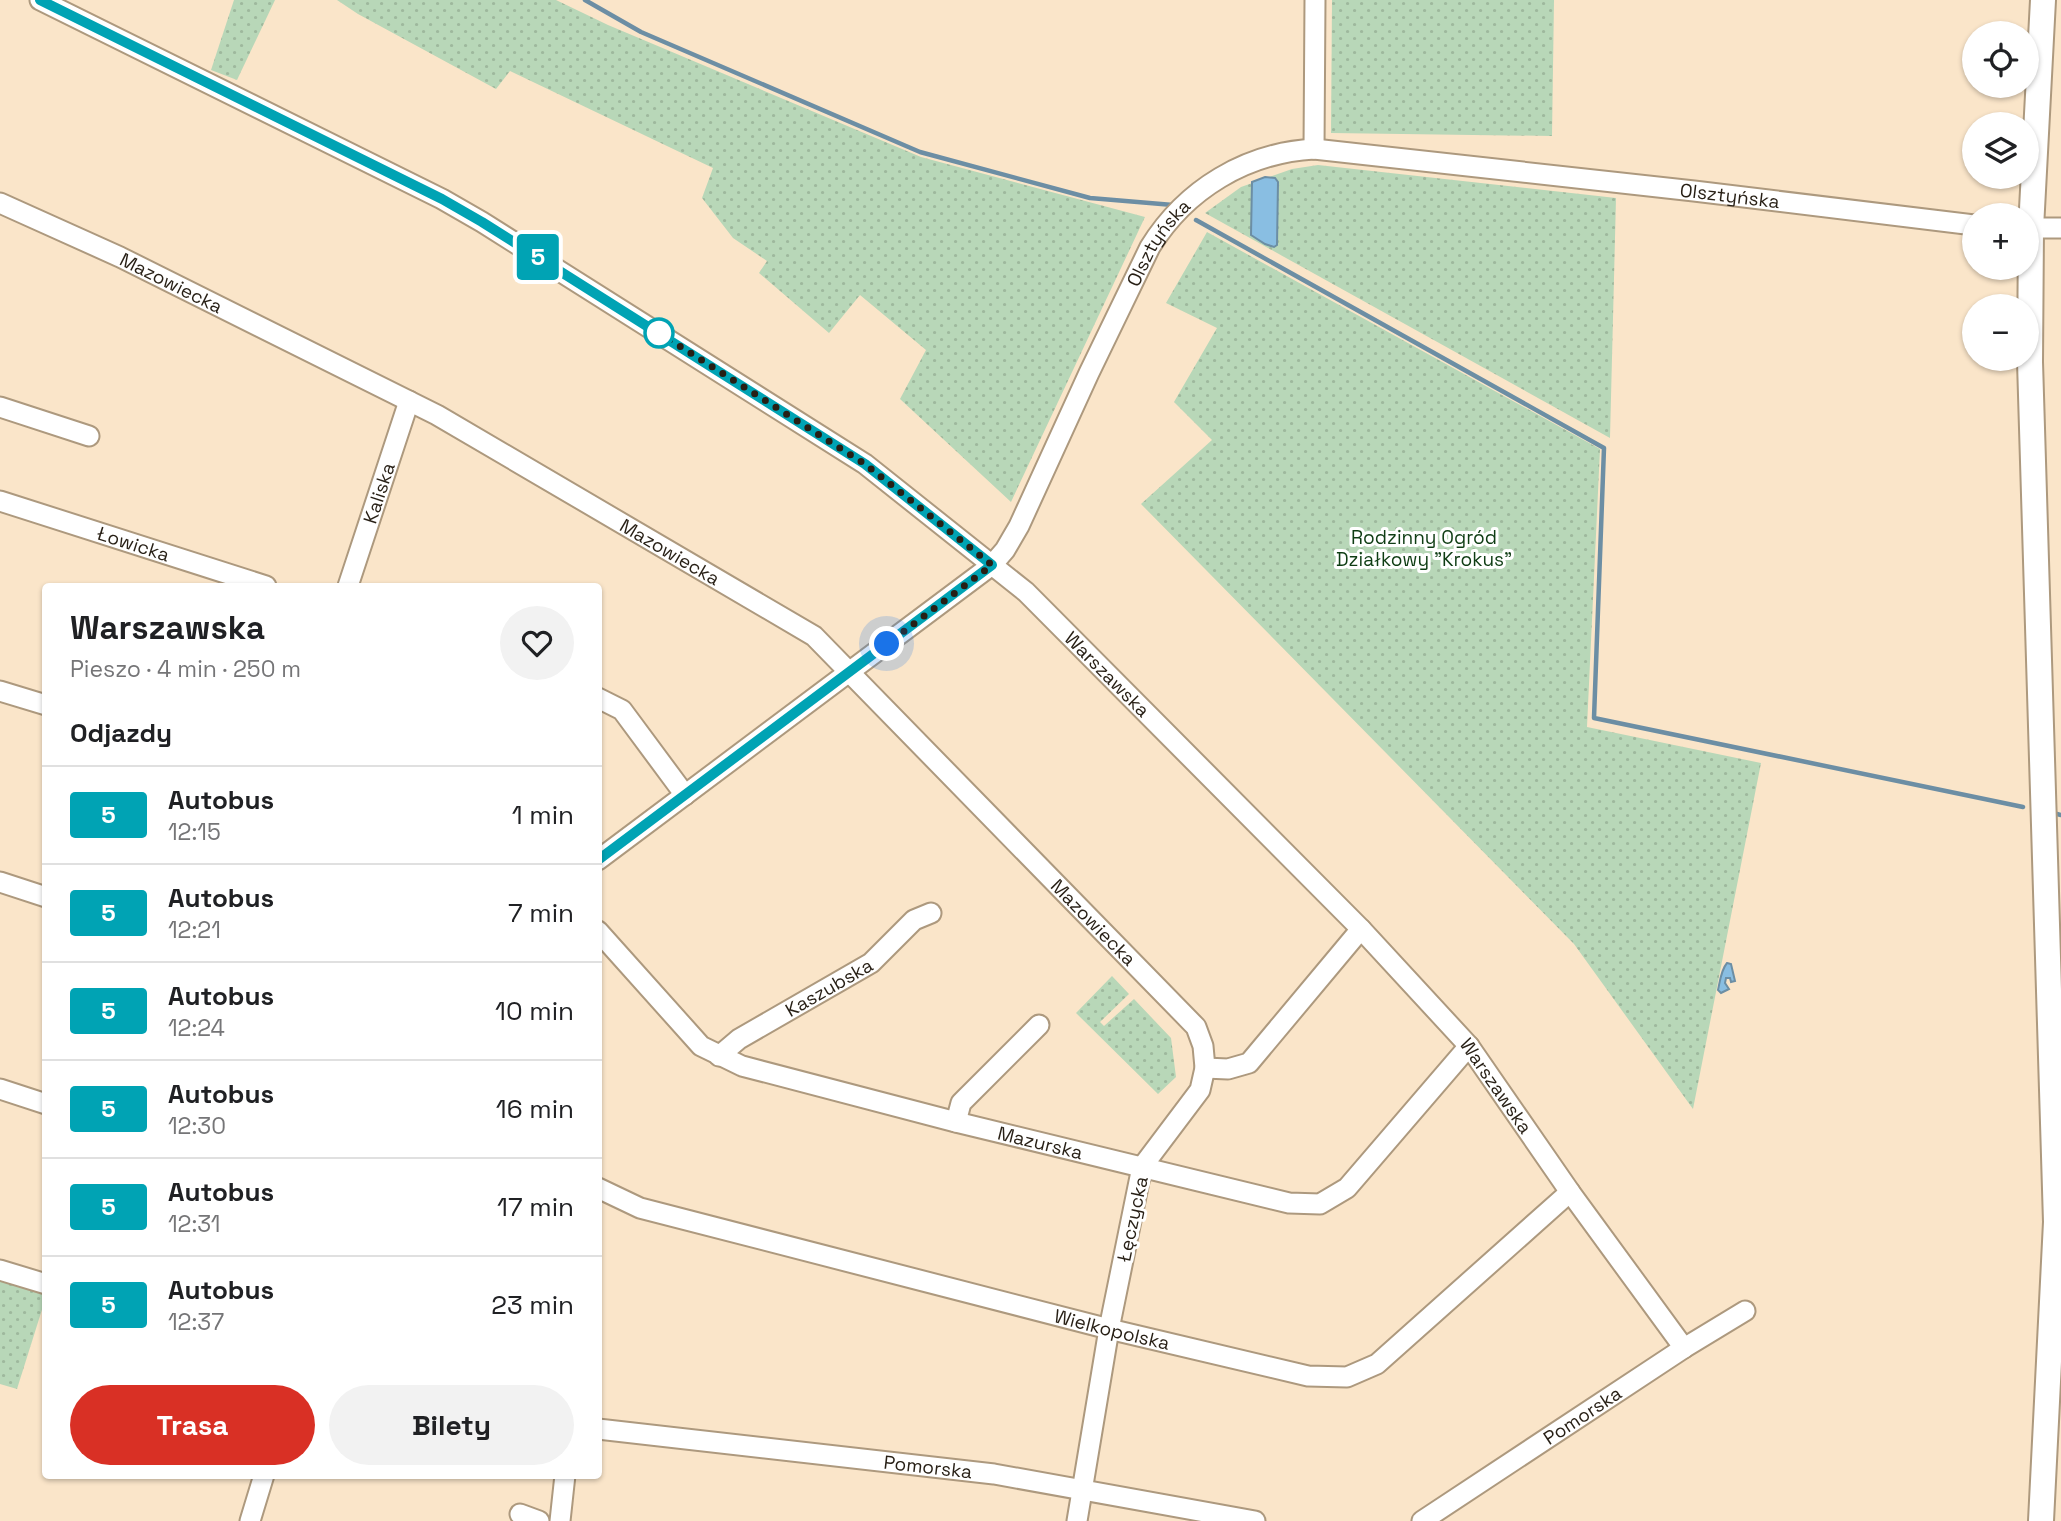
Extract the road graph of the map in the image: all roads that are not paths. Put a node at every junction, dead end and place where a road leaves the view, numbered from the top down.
1 (40, 0) edge
2 (1315, 0) edge
3 (2043, 0) edge
4 (1314, 149) junction
5 (0, 203) edge
6 (2031, 203) edge
7 (1962, 224) edge
8 (2039, 228) edge
9 (2061, 228) edge
10 (2029, 280) edge
11 (409, 401) junction
12 (0, 407) edge
13 (89, 436) dead end
14 (0, 501) edge
15 (992, 565) junction
16 (257, 583) edge
17 (349, 583) edge
18 (849, 673) junction
19 (0, 691) edge
20 (602, 700) edge
21 (42, 704) edge
22 (685, 796) junction
23 (602, 857) edge
24 (0, 882) edge
25 (42, 896) edge
26 (931, 913) dead end
27 (1361, 929) junction
28 (602, 935) edge
29 (1040, 1025) dead end
30 (1469, 1046) junction
31 (719, 1056) junction
32 (1205, 1068) junction
33 (0, 1089) edge
34 (42, 1103) edge
35 (956, 1122) junction
36 (1142, 1167) junction
37 (602, 1190) edge
38 (1570, 1192) junction
39 (0, 1270) edge
40 (42, 1283) edge
41 (1745, 1311) dead end
42 (1109, 1329) junction
43 (1684, 1348) junction
44 (602, 1429) edge
45 (263, 1479) edge
46 (565, 1479) edge
47 (1083, 1490) junction
48 (1199, 1516) edge
49 (250, 1521) edge
50 (560, 1521) edge
51 (1077, 1521) edge
52 (1255, 1521) edge
53 (1422, 1521) edge
54 (2041, 1521) edge

1 - 15 street, Warszawska
2 - 4 street
3 - 6 main road
4 - 7 street, Olsztyńska
4 - 15 street, Olsztyńska
5 - 11 street, Mazowiecka
8 - 9 street
10 - 54 main road
11 - 17 street, Kaliska
11 - 18 street, Mazowiecka
12 - 13 street
14 - 16 street, Łowicka
15 - 18 street, Olsztyńska
15 - 27 street, Warszawska
18 - 22 street, Olsztyńska
18 - 32 street, Mazowiecka
19 - 21 street
20 - 22 street
22 - 23 street, Olsztyńska
24 - 25 street
26 - 31 street, Kaszubska
27 - 30 street, Warszawska
27 - 32 street
28 - 31 street, Mazurska
29 - 35 street
30 - 36 street, Mazurska
30 - 38 street, Warszawska
31 - 35 street, Mazurska
32 - 36 street, Łęczycka
33 - 34 street
35 - 36 street, Mazurska
36 - 42 street, Łęczycka
37 - 42 street, Wielkopolska
38 - 42 street, Wielkopolska
38 - 43 street, Warszawska
39 - 40 street
41 - 43 street, Pomorska
42 - 47 street, Łęczycka
43 - 53 street, Pomorska
44 - 47 street, Pomorska
45 - 49 street
46 - 50 street
47 - 48 street, Pomorska
47 - 51 street, Łęczycka
48 - 52 street, Pomorska

